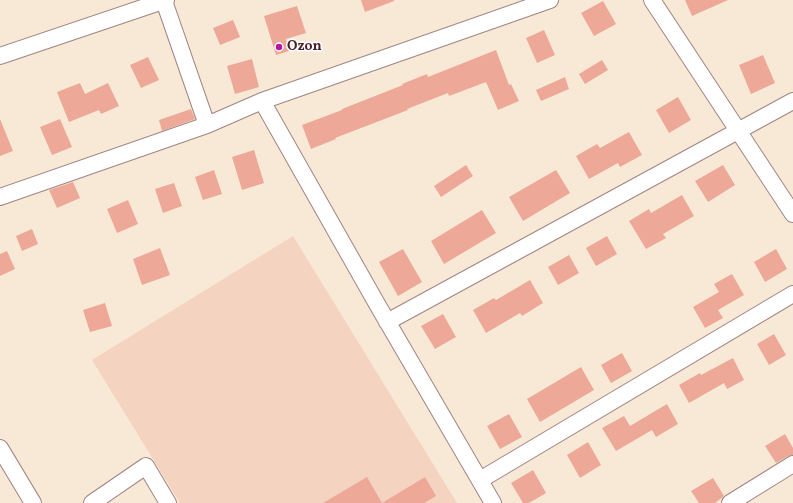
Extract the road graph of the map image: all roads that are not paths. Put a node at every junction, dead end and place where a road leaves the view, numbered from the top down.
1 (165, 0) edge
2 (550, 0) edge
3 (652, 0) edge
4 (0, 56) edge
5 (262, 101) junction
6 (793, 101) edge
7 (207, 125) junction
8 (739, 130) junction
9 (0, 197) edge
10 (793, 214) edge
11 (793, 294) edge
12 (387, 322) junction
13 (0, 448) edge
14 (793, 464) edge
15 (480, 480) junction
16 (33, 503) edge
17 (92, 503) edge
18 (168, 503) edge
19 (493, 503) edge
20 (730, 503) edge

1 - 4 street
1 - 7 street
2 - 5 street
3 - 8 street
5 - 7 street
5 - 12 street
6 - 8 street
7 - 9 street
8 - 10 street
8 - 12 street
11 - 15 street
12 - 15 street
13 - 16 street
14 - 20 street
15 - 19 street
17 - 18 street

